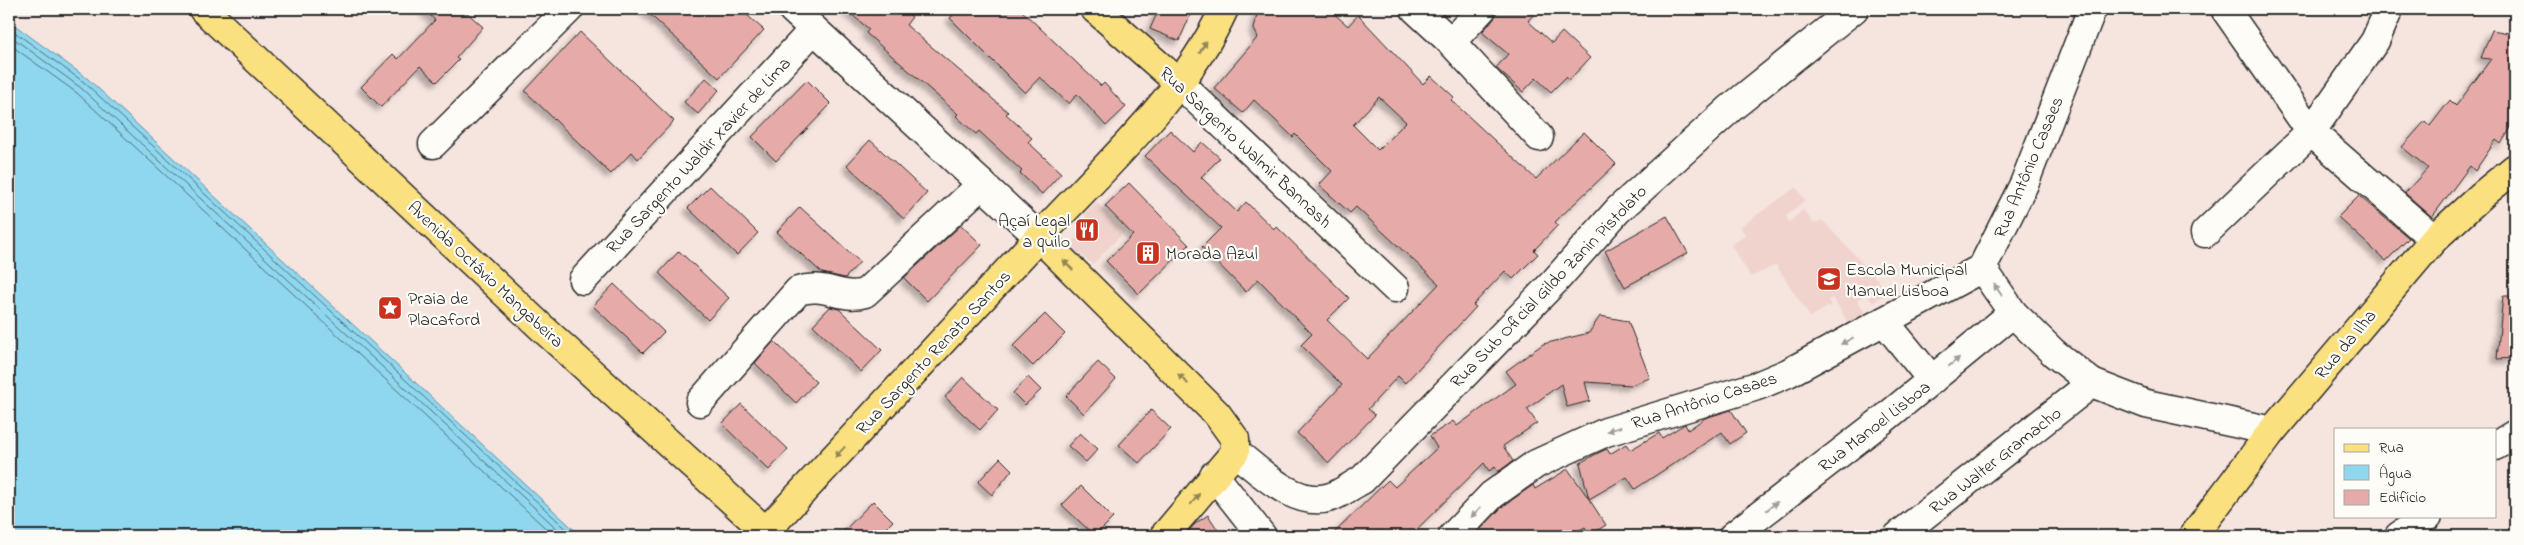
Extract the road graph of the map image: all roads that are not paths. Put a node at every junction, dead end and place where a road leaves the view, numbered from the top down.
1 (203, 9) edge
2 (569, 9) edge
3 (792, 9) edge
4 (1095, 9) edge
5 (1224, 9) edge
6 (1415, 9) edge
7 (1482, 9) edge
8 (1854, 9) edge
9 (2092, 9) edge
10 (2225, 9) edge
11 (2389, 9) edge
12 (813, 30) junction
13 (1452, 42) junction
14 (1180, 84) junction
15 (2311, 132) junction
16 (1539, 137) dead end
17 (433, 144) dead end
18 (2515, 168) edge
19 (982, 184) junction
20 (2205, 233) dead end
21 (1040, 237) junction
22 (2434, 239) junction
23 (1982, 268) junction
24 (583, 280) dead end
25 (1395, 288) dead end
26 (2013, 313) junction
27 (1884, 321) junction
28 (1932, 380) junction
29 (2092, 383) junction
30 (700, 402) dead end
31 (2272, 431) junction
32 (2515, 434) edge
33 (2496, 445) edge
34 (1235, 452) junction
35 (1214, 475) junction
36 (2425, 518) edge
37 (769, 534) edge
38 (1164, 536) edge
39 (1262, 536) edge
40 (1453, 536) edge
41 (1733, 536) edge
42 (1898, 536) edge
43 (2194, 536) edge
44 (2399, 536) edge

1 - 37 main road, Avenida Octávio Mangabeira
2 - 17 street
3 - 12 street
4 - 14 main road, Rua Sargento Walmir Bannash
14 -> 5 main road, Rua Sargento Renato Santos
6 - 13 street
7 - 13 street
8 - 34 street, Rua Sub Oficial Gildo Zanin Pistolato
9 - 23 street, Rua Antônio Casaes
10 - 15 street
11 - 15 street
12 - 19 street
12 - 24 street, Rua Sargento Waldir Xavier de Lima
13 - 16 street
14 - 21 main road, Rua Sargento Renato Santos
14 - 25 street, Rua Sargento Walmir Bannash
15 - 20 street
15 - 22 street
18 - 22 main road, Rua da Ilha
19 - 21 street
19 - 30 street
34 -> 21 main road
21 -> 37 main road, Rua Sargento Renato Santos
22 - 31 main road, Rua da Ilha
26 -> 23 street
23 - 27 street, Rua Antônio Casaes
28 -> 26 street, Rua Manoel Lisboa
26 - 29 street
27 - 28 street
27 -> 40 street, Rua Antônio Casaes
41 -> 28 street, Rua Manoel Lisboa
29 - 31 street
29 - 42 street, Rua Walter Gramacho
31 - 43 main road, Rua da Ilha
32 - 33 street
34 - 35 main road
38 -> 35 main road
35 - 39 street
36 - 44 street

